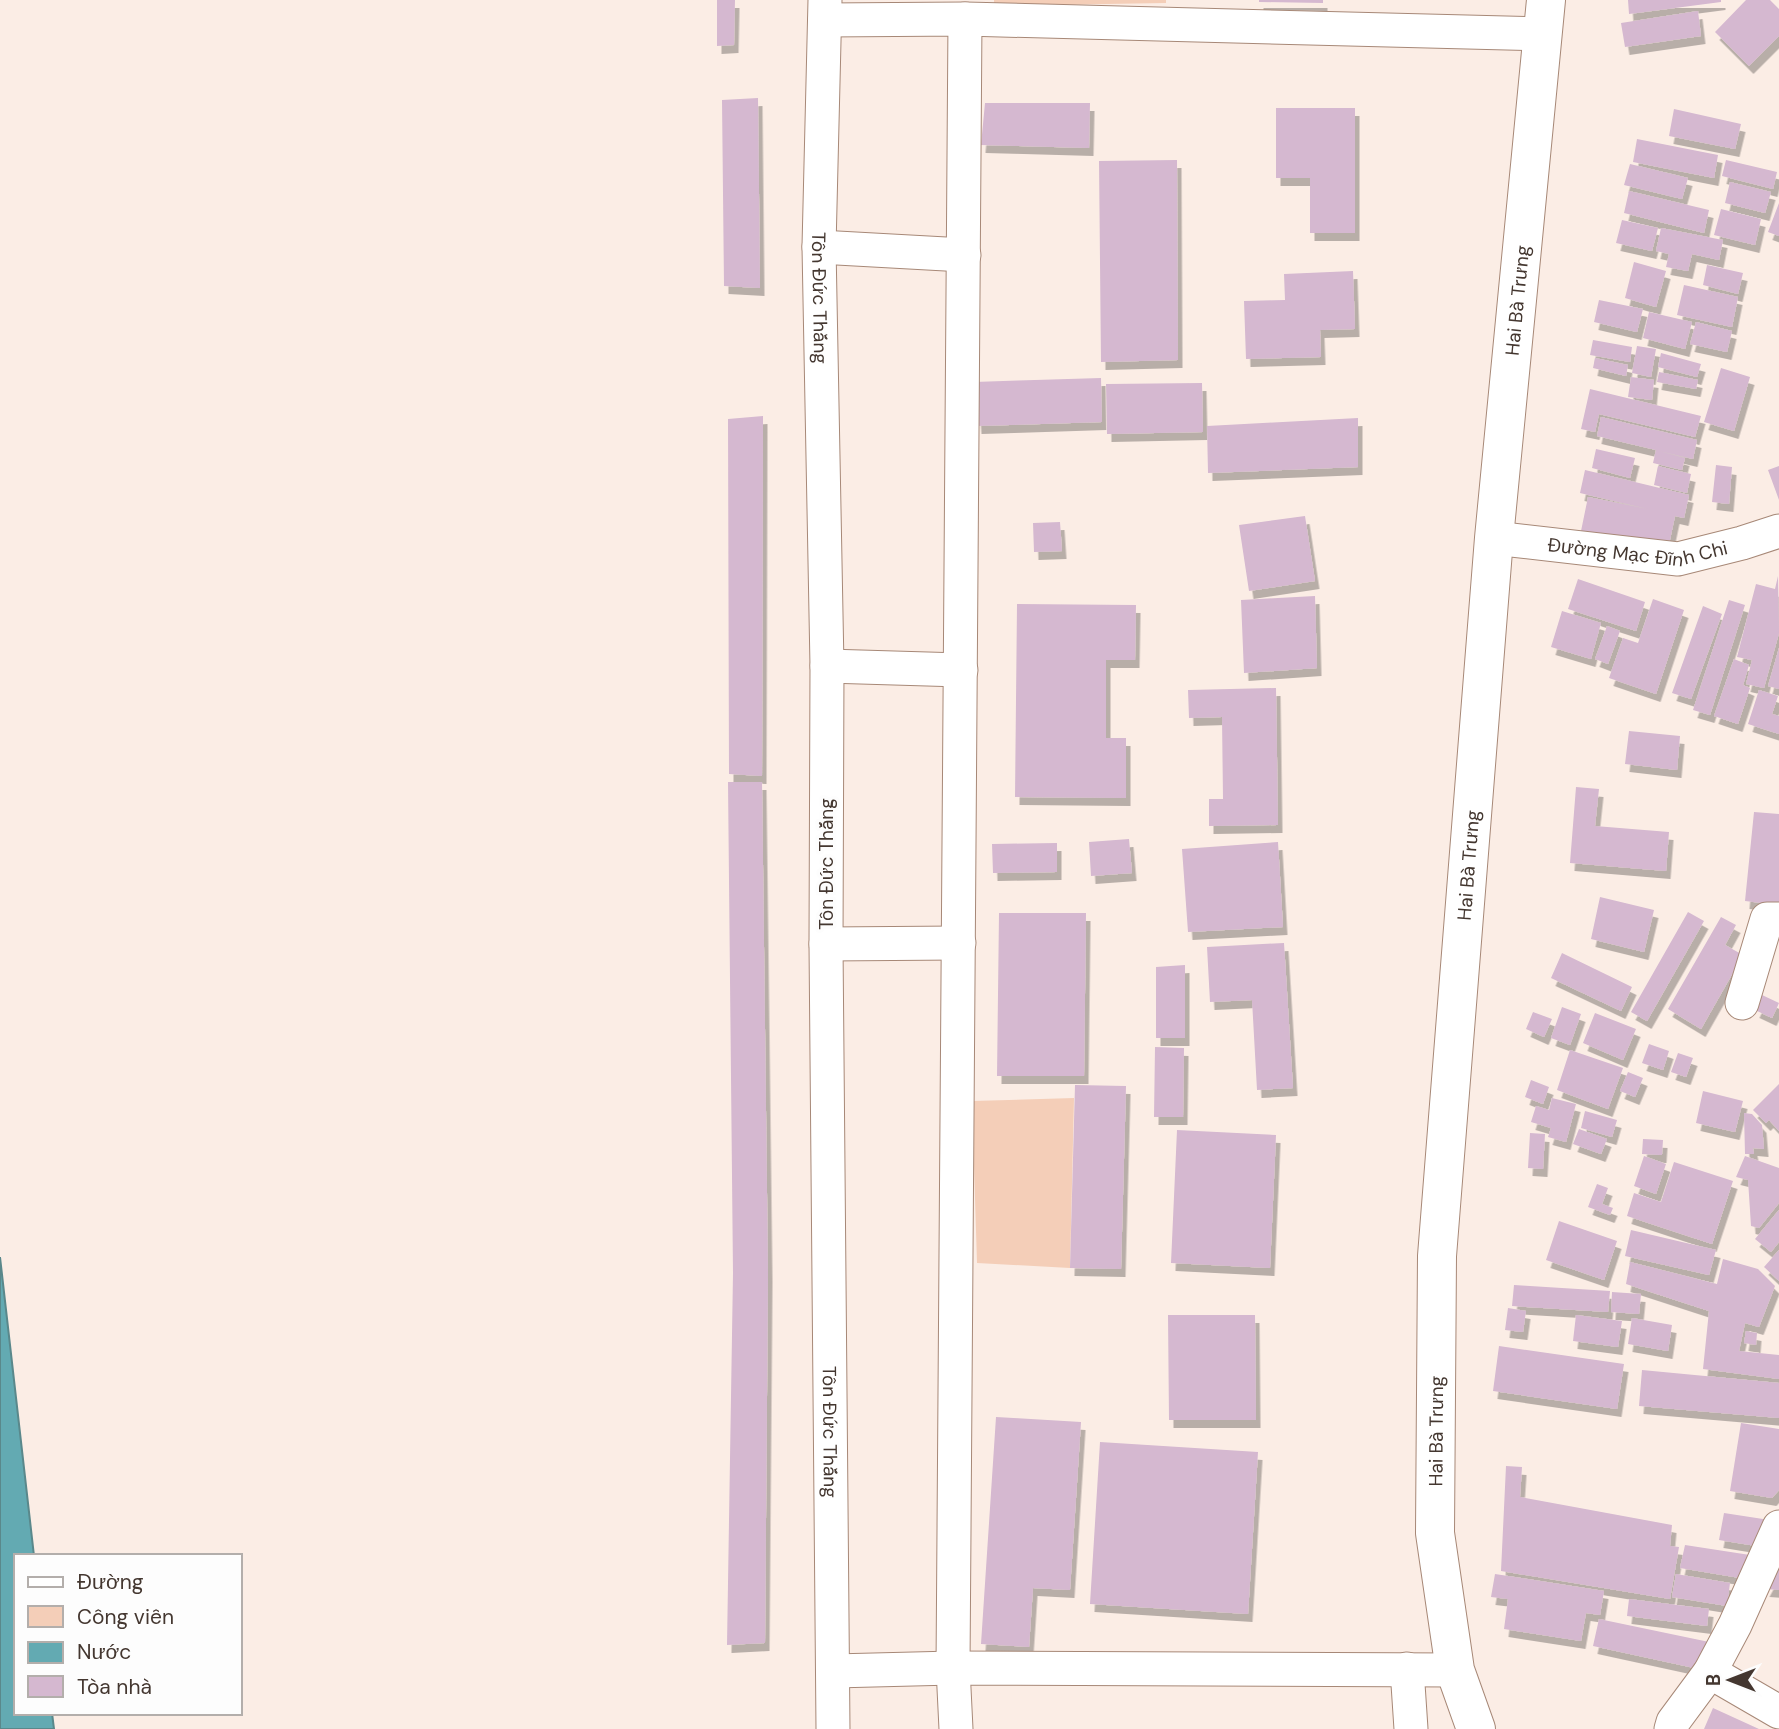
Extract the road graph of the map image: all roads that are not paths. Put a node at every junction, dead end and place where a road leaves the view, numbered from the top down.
1 (825, 10) edge
2 (1544, 17) edge
3 (965, 19) junction
4 (820, 247) junction
5 (964, 255) junction
6 (1779, 531) edge
7 (1494, 538) junction
8 (827, 666) junction
9 (961, 670) junction
10 (1779, 919) edge
11 (959, 943) junction
12 (826, 944) junction
13 (1742, 1003) dead end
14 (1779, 1527) edge
15 (953, 1668) junction
16 (1407, 1669) junction
17 (1455, 1670) junction
18 (834, 1671) junction
19 (1710, 1672) junction
20 (1779, 1712) edge
21 (833, 1729) edge
22 (956, 1729) edge
23 (1411, 1729) edge
24 (1476, 1729) edge
25 (1671, 1729) edge

1 - 3 street
1 - 4 street, Tôn Đức Thắng
2 - 3 street
2 - 7 main road, Hai Bà Trưng
3 - 5 street
4 - 5 street
4 - 8 street, Tôn Đức Thắng
5 - 9 street
6 - 7 street, Đường Mạc Đĩnh Chi
7 - 17 main road, Hai Bà Trưng
8 - 9 street
8 - 12 street, Tôn Đức Thắng
9 - 11 street
10 - 13 street
11 - 12 street
11 - 15 street
12 - 18 street, Tôn Đức Thắng
14 - 19 street
15 - 16 street
15 - 18 street
15 - 22 street
16 - 17 street
16 - 23 street
17 - 24 main road, Hai Bà Trưng
18 - 21 street, Tôn Đức Thắng
19 - 20 street
19 - 25 street

